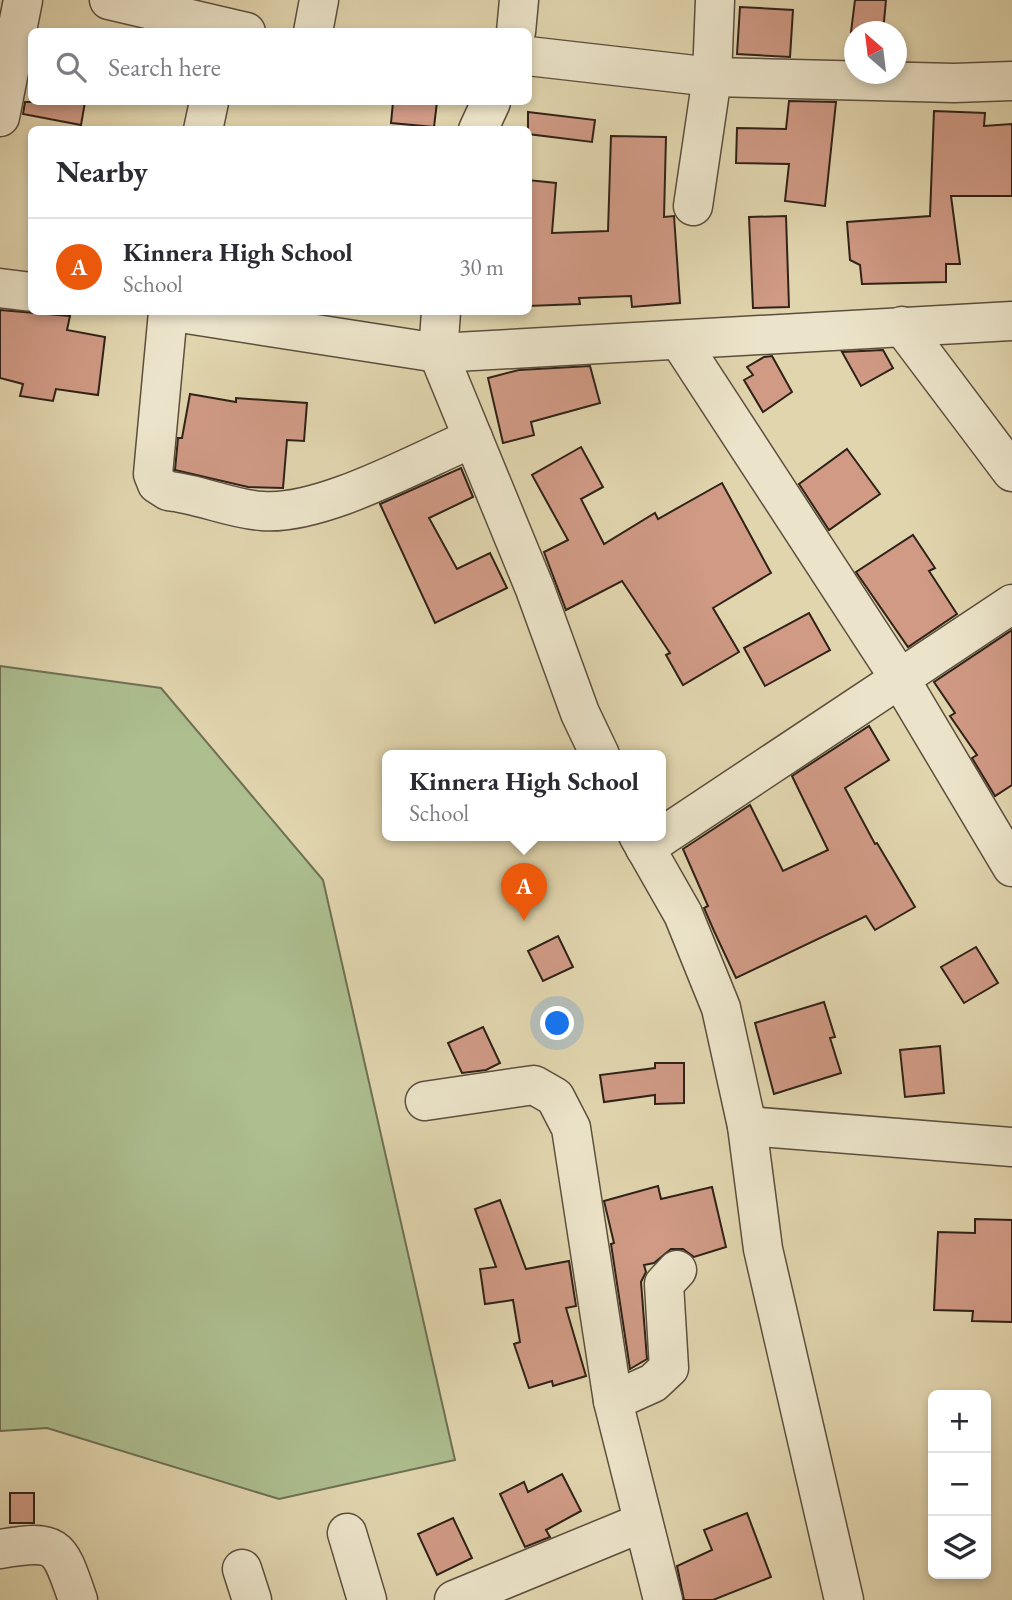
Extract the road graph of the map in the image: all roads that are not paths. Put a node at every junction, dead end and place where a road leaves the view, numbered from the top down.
1 (23, 0) edge
2 (109, 0) edge
3 (319, 0) edge
4 (519, 0) edge
5 (715, 0) edge
6 (222, 22) edge
7 (314, 28) edge
8 (516, 28) edge
9 (532, 56) edge
10 (712, 77) junction
11 (1012, 81) edge
12 (208, 105) edge
13 (490, 105) edge
14 (0, 117) edge
15 (205, 126) edge
16 (480, 126) edge
17 (693, 206) dead end
18 (0, 288) edge
19 (28, 292) edge
20 (168, 315) edge
21 (193, 315) edge
22 (440, 315) edge
23 (1012, 321) edge
24 (902, 326) junction
25 (679, 340) junction
26 (438, 353) junction
27 (473, 438) junction
28 (1012, 472) edge
29 (1012, 604) edge
30 (900, 679) junction
31 (598, 750) edge
32 (666, 827) edge
33 (642, 842) edge
34 (1012, 867) edge
35 (425, 1101) dead end
36 (747, 1126) junction
37 (1012, 1147) edge
38 (677, 1270) dead end
39 (613, 1401) junction
40 (641, 1523) junction
41 (348, 1533) dead end
42 (0, 1549) edge
43 (78, 1600) edge
44 (367, 1600) edge
45 (454, 1600) edge
46 (663, 1600) edge
47 (844, 1600) edge

1 - 14 street
2 - 6 street
3 - 7 street
4 - 8 street
5 - 10 street
9 - 10 street
10 - 11 street
10 - 17 street
12 - 15 street
13 - 16 street
18 - 19 street
20 - 27 street
21 - 26 street
22 - 26 street
23 - 24 street
24 - 25 street
24 - 28 street
25 - 26 street
25 - 30 street
26 - 27 street
27 - 31 street
29 - 30 street
30 - 32 street
30 - 34 street
33 - 36 street
35 - 39 street
36 - 37 street
36 - 47 street
38 - 39 street
39 - 40 street
40 - 45 street
40 - 46 street
41 - 44 street
42 - 43 street

